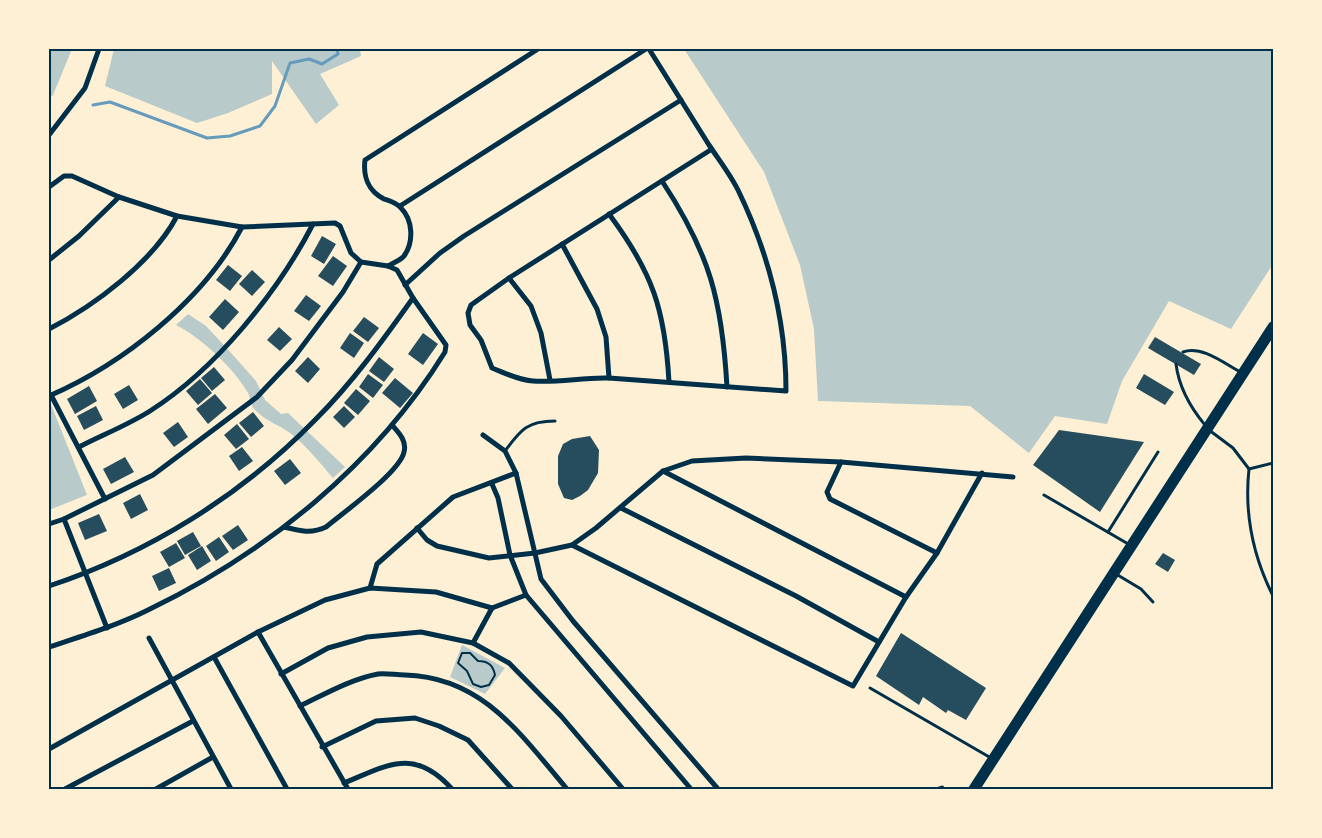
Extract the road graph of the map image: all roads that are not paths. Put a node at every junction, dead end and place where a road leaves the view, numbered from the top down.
1 (99, 49) edge
2 (538, 49) edge
3 (648, 49) edge
4 (681, 100) junction
5 (49, 135) edge
6 (712, 149) junction
7 (662, 181) junction
8 (49, 187) edge
9 (119, 197) junction
10 (400, 206) junction
11 (609, 214) junction
12 (177, 216) junction
13 (313, 224) junction
14 (242, 227) junction
15 (562, 244) junction
16 (49, 260) edge
17 (361, 262) junction
18 (388, 266) junction
19 (509, 278) junction
20 (405, 285) junction
21 (413, 298) junction
22 (1273, 327) edge
23 (49, 329) edge
24 (1183, 352) dead end
25 (1176, 364) dead end
26 (1242, 373) junction
27 (609, 378) junction
28 (550, 380) junction
29 (669, 382) junction
30 (727, 387) junction
31 (50, 396) edge
32 (555, 421) dead end
33 (392, 425) junction
34 (1208, 429) junction
35 (483, 435) dead end
36 (79, 447) junction
37 (505, 450) junction
38 (1158, 452) dead end
39 (841, 462) junction
40 (1273, 463) edge
41 (1249, 470) junction
42 (663, 471) junction
43 (516, 473) junction
44 (982, 473) junction
45 (1013, 476) dead end
46 (492, 484) junction
47 (1044, 495) dead end
48 (105, 500) junction
49 (621, 508) junction
50 (64, 519) junction
51 (49, 524) edge
52 (284, 527) junction
53 (417, 528) junction
54 (1108, 532) junction
55 (572, 545) junction
56 (1131, 545) junction
57 (535, 553) junction
58 (937, 553) junction
59 (510, 555) junction
60 (1113, 572) junction
61 (84, 574) junction
62 (49, 586) edge
63 (370, 588) junction
64 (526, 596) junction
65 (1273, 596) edge
66 (906, 597) junction
67 (1153, 602) dead end
68 (492, 608) junction
69 (107, 628) junction
70 (258, 632) junction
71 (149, 638) dead end
72 (880, 642) junction
73 (473, 643) junction
74 (49, 647) edge
75 (214, 657) junction
76 (281, 674) junction
77 (172, 680) junction
78 (870, 688) dead end
79 (300, 706) junction
80 (193, 721) junction
81 (322, 747) junction
82 (49, 749) edge
83 (213, 757) junction
84 (994, 760) junction
85 (344, 783) junction
86 (64, 789) edge
87 (156, 789) edge
88 (231, 789) edge
89 (287, 789) edge
90 (348, 789) edge
91 (452, 789) edge
92 (512, 789) edge
93 (567, 789) edge
94 (623, 789) edge
95 (691, 789) edge
96 (718, 789) edge
97 (974, 789) edge

1 - 5 street
2 - 10 street
3 - 4 street
3 - 10 street
4 - 6 street
4 - 20 street
6 - 7 street
6 - 30 street
7 - 11 street
7 - 30 street
8 - 9 street
9 - 12 street
9 - 16 street
10 - 18 street
11 - 15 street
11 - 29 street
12 - 14 street
12 - 23 street
13 - 14 street
13 - 17 street
13 - 36 street
14 - 31 street
15 - 19 street
15 - 27 street
17 - 18 street
17 - 48 street
18 - 20 street
19 - 28 street
19 - 28 street
20 - 21 street
21 - 33 street
21 - 61 street
22 - 26 main road
24 - 26 lane
25 - 34 lane
26 - 34 main road
27 - 28 street
27 - 29 street
29 - 30 street
31 - 36 street
32 - 37 lane
33 - 52 street
33 - 52 street
34 - 41 lane
34 - 56 main road
35 - 37 street
36 - 48 street
37 - 43 street
38 - 54 lane
39 - 42 street
39 - 44 street
39 - 58 street
40 - 41 lane
41 - 65 lane
42 - 49 street
42 - 66 street
43 - 46 street
43 - 57 street
44 - 45 street
44 - 58 street
46 - 53 street
46 - 59 street
47 - 54 lane
48 - 50 street
49 - 55 street
49 - 72 street
50 - 51 street
50 - 61 street
52 - 69 street
53 - 59 street
53 - 63 street
54 - 56 lane
55 - 57 street
55 - 72 street
56 - 60 main road
57 - 59 street
57 - 96 street
58 - 66 street
59 - 64 street
60 - 67 lane
60 - 84 main road
61 - 62 street
61 - 69 street
63 - 68 street
63 - 70 street
64 - 68 street
64 - 95 street
66 - 72 street
68 - 73 street
69 - 74 street
70 - 75 street
70 - 76 street
71 - 77 street
73 - 76 street
73 - 94 street
75 - 77 street
75 - 89 street
76 - 79 street
77 - 80 street
77 - 82 street
78 - 84 lane
79 - 81 street
79 - 93 street
80 - 83 street
80 - 86 street
81 - 85 street
81 - 92 street
83 - 87 street
83 - 88 street
84 - 97 main road
85 - 90 street
85 - 91 street

